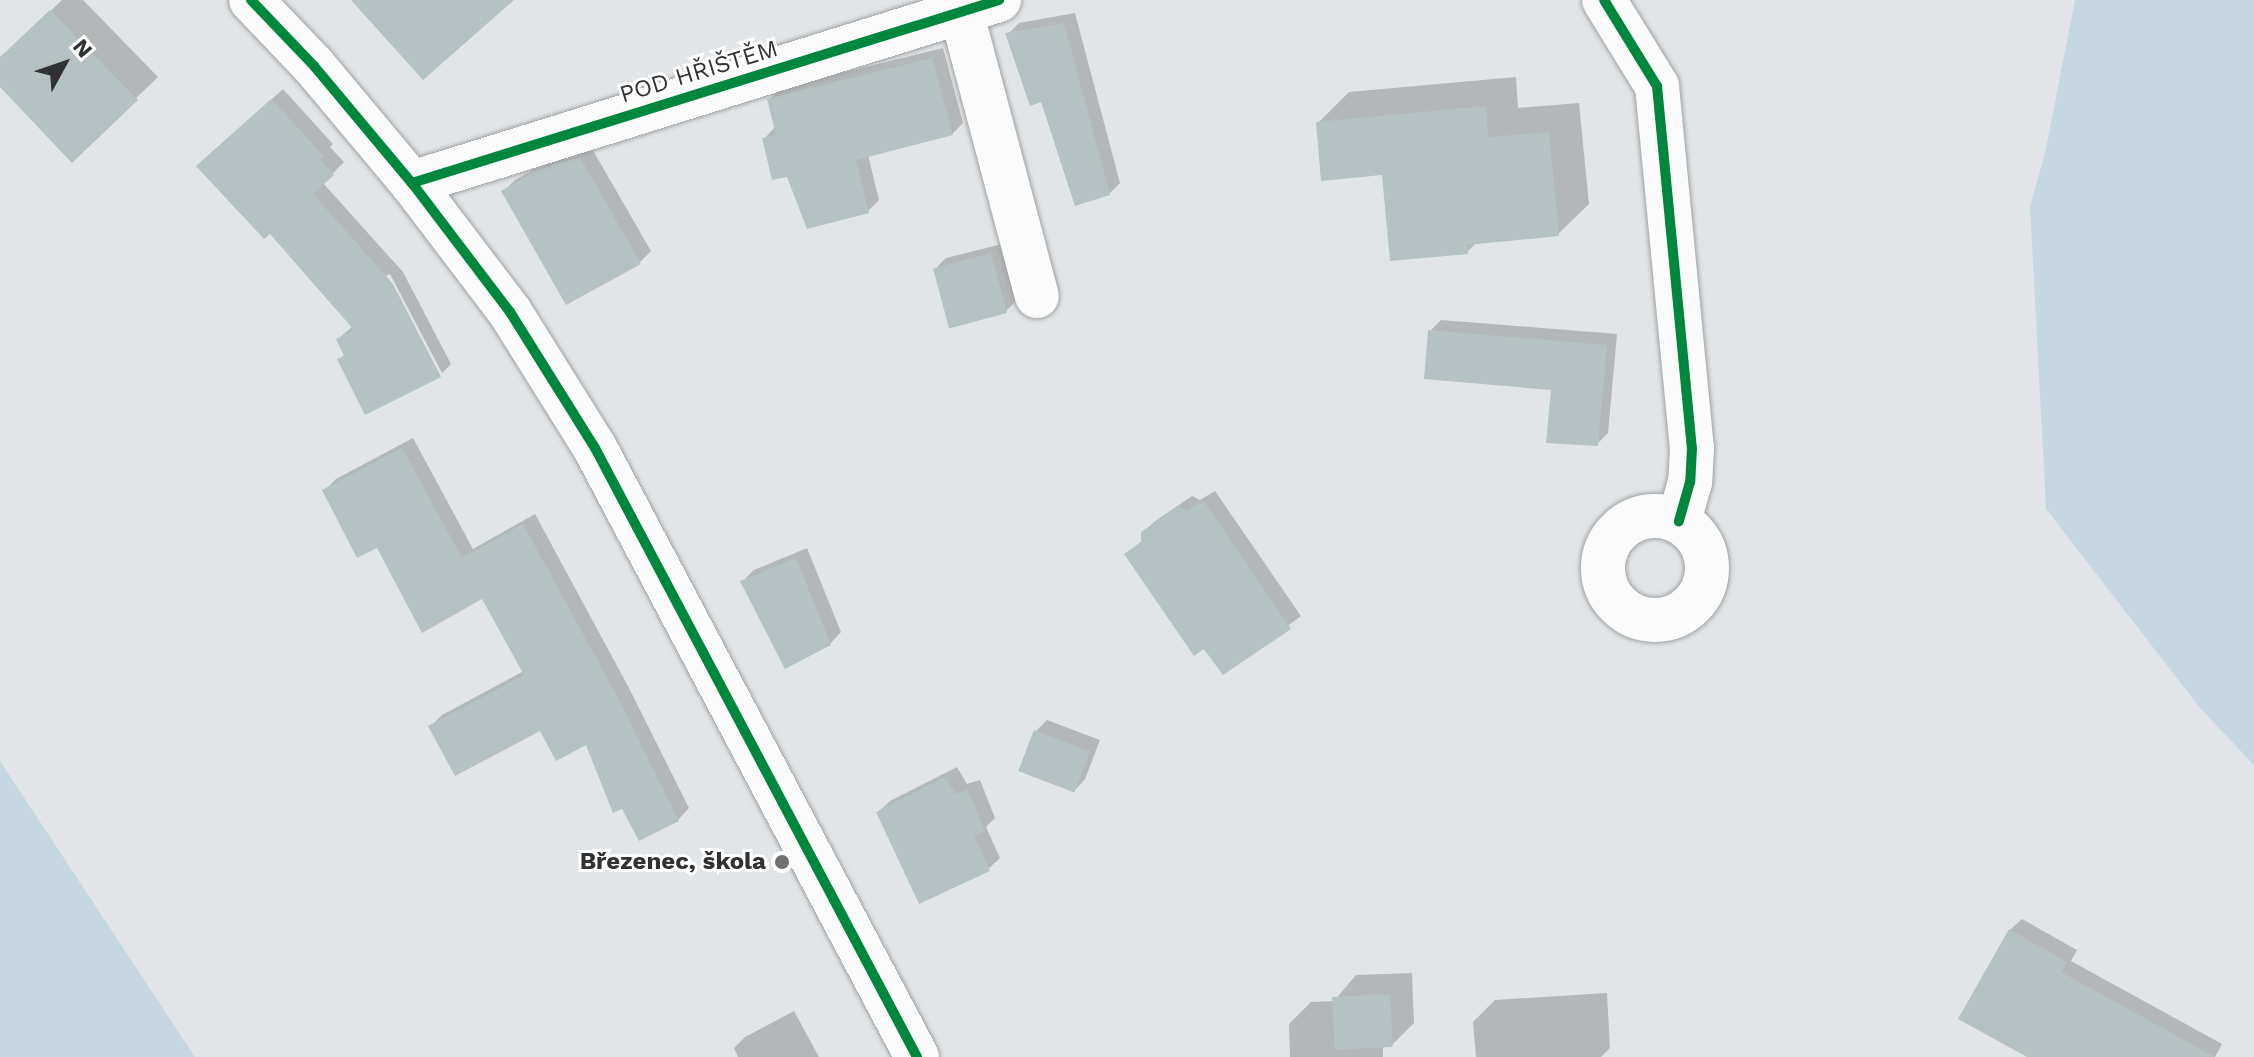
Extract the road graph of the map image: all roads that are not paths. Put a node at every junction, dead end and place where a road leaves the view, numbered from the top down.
1 (251, 0) edge
2 (1604, 0) edge
3 (980, 6) edge
4 (412, 183) junction
5 (1037, 296) dead end
6 (1679, 521) dead end
7 (917, 1057) edge

1 - 4 street
2 - 6 street
3 - 4 street, POD HŘIŠTĚM
3 - 5 street
4 - 7 street

